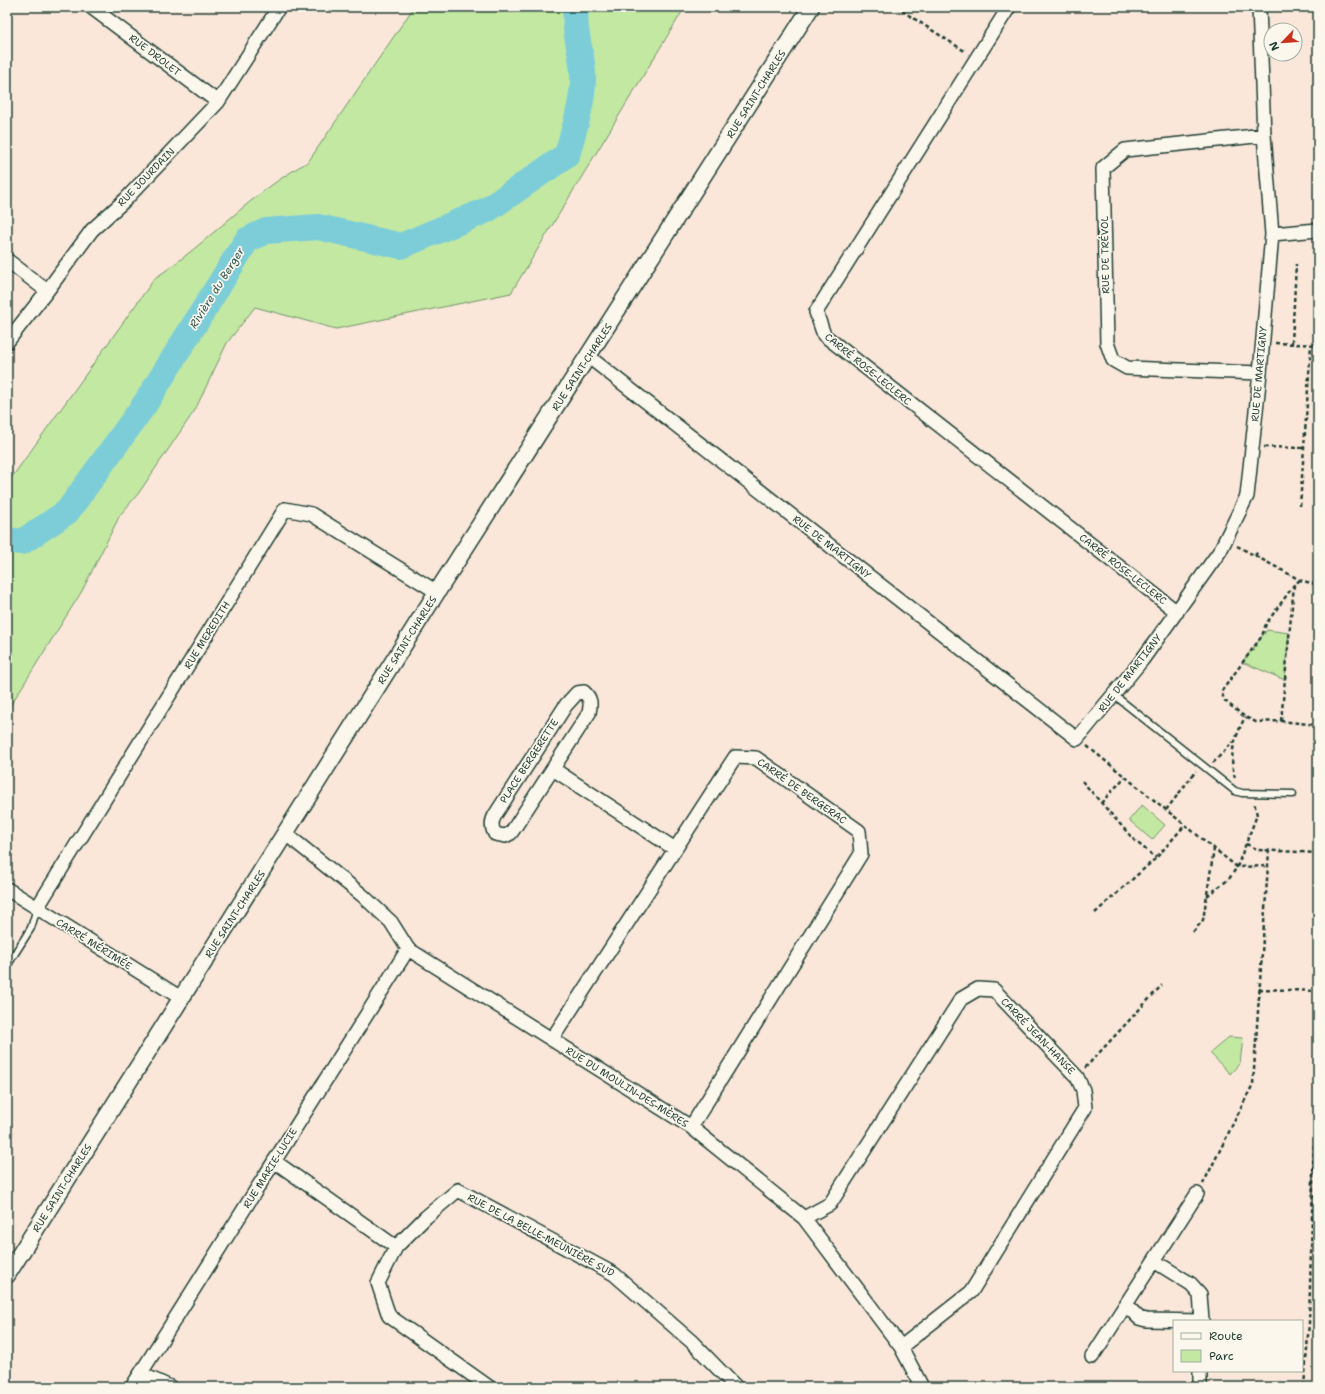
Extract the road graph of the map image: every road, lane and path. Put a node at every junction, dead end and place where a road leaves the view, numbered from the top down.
1 (91, 7) edge
2 (278, 7) edge
3 (812, 7) edge
4 (896, 7) edge
5 (1009, 7) edge
6 (1259, 7) edge
7 (976, 59) junction
8 (218, 102) junction
9 (1264, 135) junction
10 (1318, 230) edge
11 (1272, 234) junction
12 (7, 260) edge
13 (1296, 264) dead end
14 (47, 291) junction
15 (7, 342) edge
16 (1262, 342) junction
17 (1292, 344) junction
18 (1311, 344) junction
19 (1318, 345) edge
20 (589, 357) junction
21 (1260, 373) junction
22 (1252, 447) junction
23 (1304, 448) junction
24 (1300, 506) dead end
25 (1226, 540) junction
26 (1258, 551) dead end
27 (1255, 556) junction
28 (1300, 580) junction
29 (1294, 585) junction
30 (1318, 585) edge
31 (437, 592) junction
32 (1177, 612) junction
33 (1114, 695) junction
34 (1245, 717) junction
35 (1281, 721) junction
36 (1318, 725) edge
37 (1233, 742) junction
38 (1082, 743) dead end
39 (1202, 766) junction
40 (553, 769) junction
41 (1125, 777) junction
42 (1082, 781) dead end
43 (1248, 794) junction
44 (1293, 794) dead end
45 (1101, 803) junction
46 (1166, 810) junction
47 (1185, 825) junction
48 (286, 834) junction
49 (1246, 844) junction
50 (675, 849) junction
51 (1214, 849) junction
52 (1269, 851) junction
53 (1318, 853) edge
54 (1156, 858) junction
55 (1268, 866) junction
56 (1237, 867) junction
57 (7, 889) edge
58 (1207, 896) junction
59 (37, 908) junction
60 (1095, 914) dead end
61 (1193, 932) dead end
62 (408, 949) junction
63 (7, 966) edge
64 (1162, 985) dead end
65 (1259, 989) junction
66 (1318, 991) edge
67 (181, 998) junction
68 (552, 1039) junction
69 (1077, 1077) junction
70 (1318, 1124) edge
71 (691, 1127) junction
72 (274, 1161) junction
73 (1198, 1194) joint
74 (804, 1218) junction
75 (396, 1247) junction
76 (1154, 1261) junction
77 (7, 1275) edge
78 (1126, 1305) junction
79 (1173, 1320) edge
80 (1202, 1320) edge
81 (901, 1347) junction
82 (1092, 1358) dead end
83 (1200, 1372) edge
84 (141, 1374) junction
85 (132, 1387) edge
86 (170, 1387) edge
87 (489, 1387) edge
88 (736, 1387) edge
89 (922, 1387) edge
90 (1200, 1387) edge
91 (1304, 1387) edge

1 - 8 street, RUE DROLET
2 - 8 street, RUE JOURDAIN
3 - 20 street, RUE SAINT-CHARLES
4 - 7 path
5 - 7 street, CARRÉ ROSE-LECLERC
6 - 9 street, RUE DE MARTIGNY
7 - 32 street, CARRÉ ROSE-LECLERC
8 - 14 street, RUE JOURDAIN
9 - 11 street, RUE DE MARTIGNY
9 - 21 street, RUE DE TRÉVOL
10 - 11 street
11 - 16 street, RUE DE MARTIGNY
12 - 14 street
13 - 17 path
14 - 15 street, RUE JOURDAIN
16 - 17 path
16 - 21 street, RUE DE MARTIGNY
17 - 18 path
18 - 19 path
18 - 23 path
20 - 31 street, RUE SAINT-CHARLES
20 - 33 street, RUE DE MARTIGNY
21 - 22 street, RUE DE MARTIGNY
22 - 23 path
22 - 25 street, RUE DE MARTIGNY
23 - 24 path
25 - 27 path
25 - 32 street, RUE DE MARTIGNY
26 - 27 path
27 - 28 path
28 - 29 path
28 - 30 path
29 - 34 path
29 - 35 path
31 - 48 street, RUE SAINT-CHARLES
31 - 59 street, RUE MEREDITH
32 - 33 street, RUE DE MARTIGNY
33 - 39 lane
34 - 35 path
34 - 37 path
35 - 36 path
37 - 39 path
37 - 43 path
38 - 41 path
39 - 43 lane
39 - 46 path
40 - 40 street, PLACE BERGERETTE
40 - 50 street
41 - 45 path
41 - 46 path
42 - 45 path
43 - 44 lane
43 - 49 path
45 - 54 path
46 - 47 path
47 - 51 path
47 - 54 path
48 - 62 street, RUE DU MOULIN-DES-MÈRES
48 - 67 street, RUE SAINT-CHARLES
49 - 52 path
49 - 56 path
50 - 68 street, CARRÉ DE BERGERAC
50 - 71 street, CARRÉ DE BERGERAC
51 - 56 path
51 - 58 path
52 - 53 path
52 - 55 path
54 - 60 path
55 - 56 path
55 - 65 path
56 - 58 path
57 - 59 street, CARRÉ MÉRIMÉE
58 - 61 path
59 - 63 lane
59 - 67 street, CARRÉ MÉRIMÉE
62 - 68 street, RUE DU MOULIN-DES-MÈRES
62 - 72 street, RUE MARIE-LUCIE
64 - 69 path
65 - 66 path
65 - 73 path
67 - 77 street, RUE SAINT-CHARLES
68 - 71 street, RUE DU MOULIN-DES-MÈRES
69 - 74 street, CARRÉ JEAN-HANSE
69 - 81 street, CARRÉ JEAN-HANSE
70 - 91 path
71 - 74 street, RUE DU MOULIN-DES-MÈRES
72 - 75 street
72 - 84 street, RUE MARIE-LUCIE
73 - 76 street
74 - 81 street, RUE DU MOULIN-DES-MÈRES
75 - 87 street
75 - 88 street, RUE DE LA BELLE-MEUNIÈRE SUD
76 - 78 street
76 - 80 street
78 - 79 street
78 - 82 street
81 - 89 street, RUE DU MOULIN-DES-MÈRES
83 - 90 street
84 - 85 street, RUE MARIE-LUCIE
84 - 86 street

